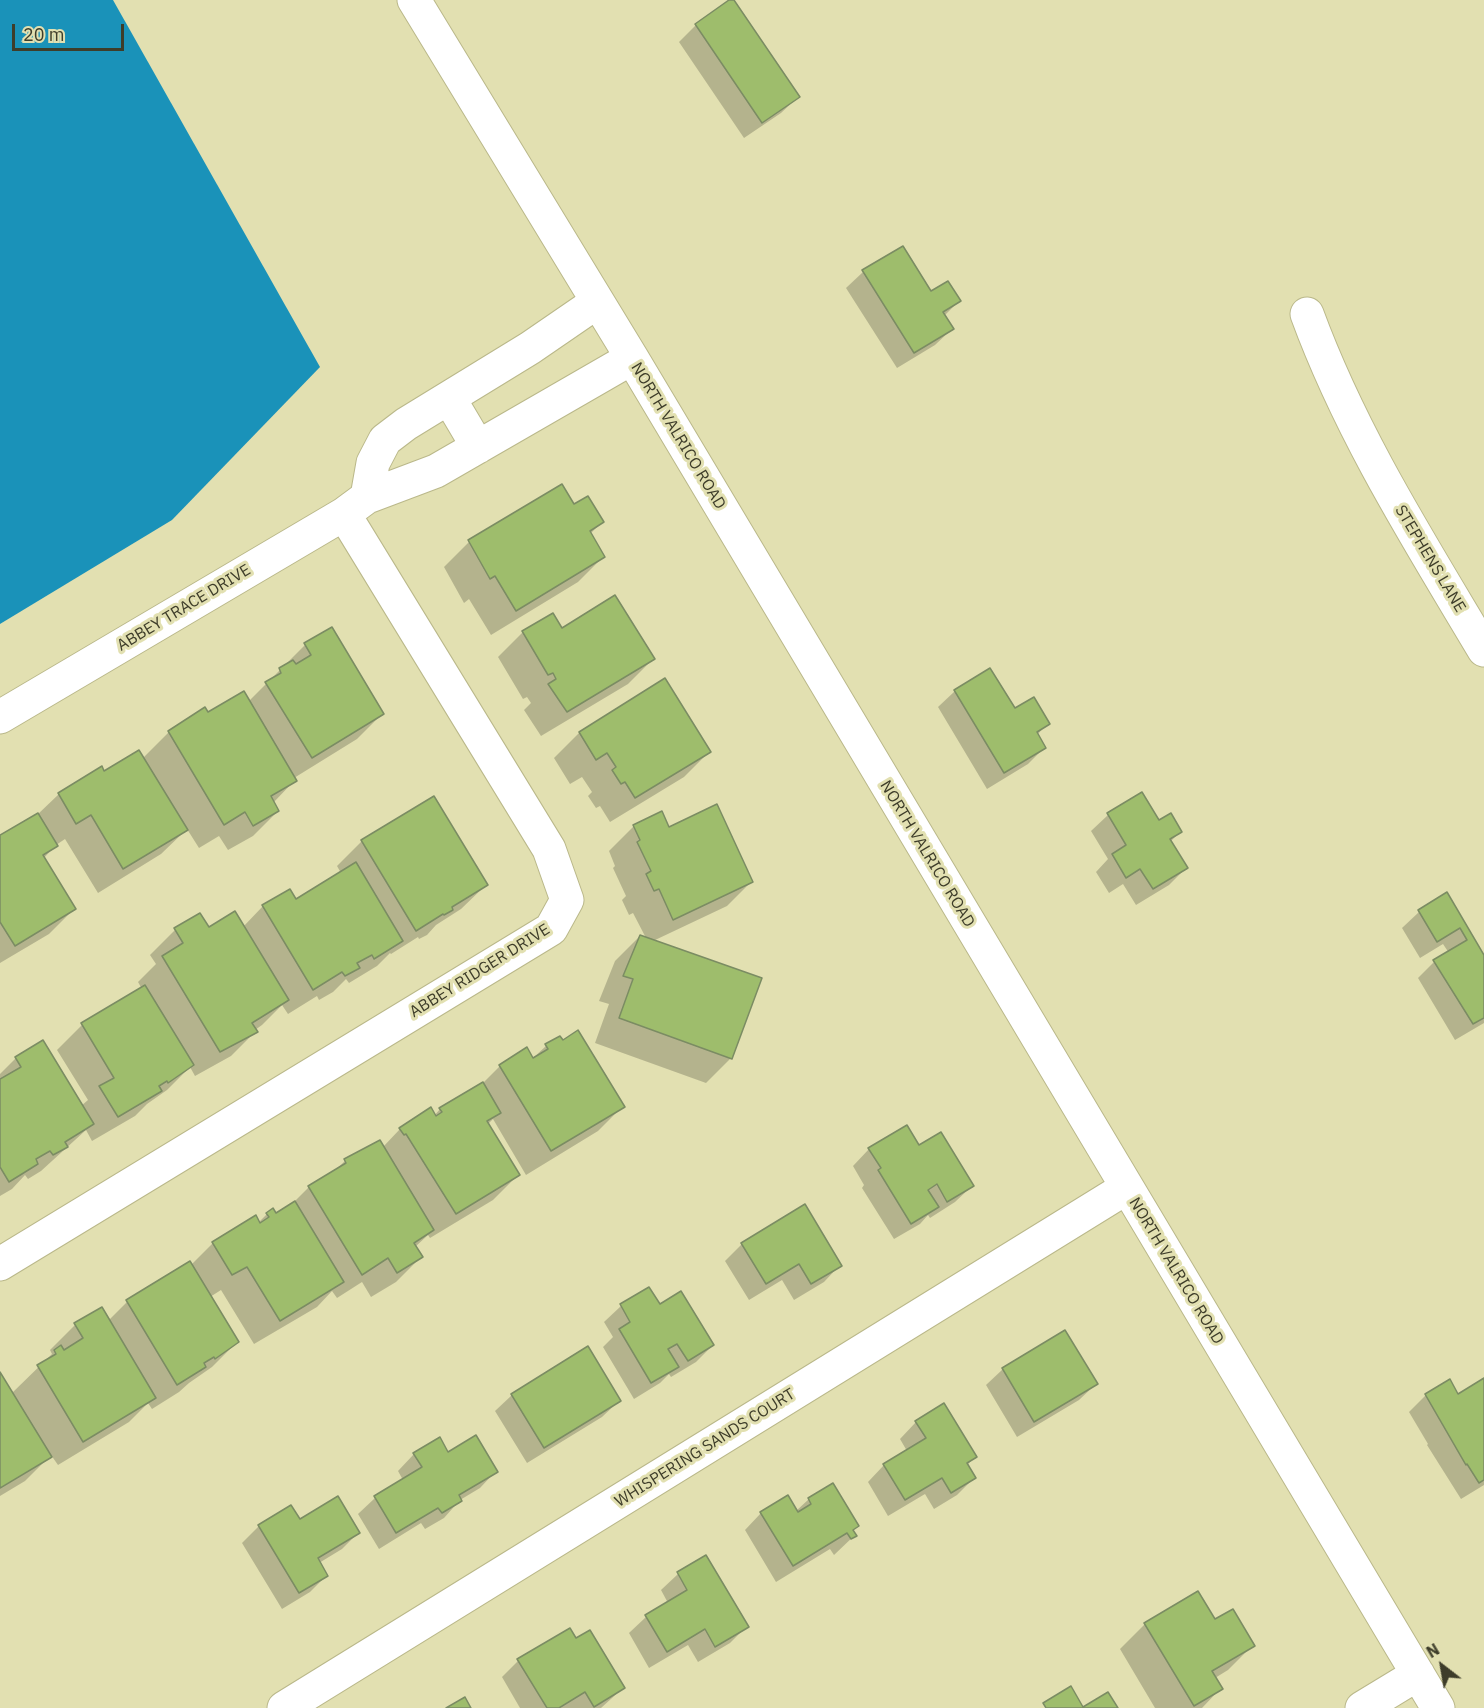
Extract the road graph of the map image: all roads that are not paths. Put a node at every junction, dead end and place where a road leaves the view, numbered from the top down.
1 (414, 0) edge
2 (597, 302) junction
3 (1307, 314) dead end
4 (632, 358) junction
5 (448, 398) junction
6 (478, 447) junction
7 (356, 505) junction
8 (1484, 650) edge
9 (0, 717) edge
10 (1126, 1188) junction
11 (0, 1264) edge
12 (1418, 1674) junction
13 (284, 1708) edge
14 (1362, 1708) edge
15 (1438, 1708) edge

1 - 2 street, NORTH VALRICO ROAD
2 - 4 street, NORTH VALRICO ROAD
2 - 5 street
3 - 8 street, STEPHENS LANE
4 - 6 street, ABBEY TRACE DRIVE
4 - 10 street, NORTH VALRICO ROAD
5 - 6 street
5 - 7 street
6 - 7 street, ABBEY TRACE DRIVE
7 - 9 street, ABBEY TRACE DRIVE
7 - 11 street, ABBEY RIDGER DRIVE
10 - 12 street, NORTH VALRICO ROAD
10 - 13 street, WHISPERING SANDS COURT
12 - 14 street
12 - 15 street, NORTH VALRICO ROAD

